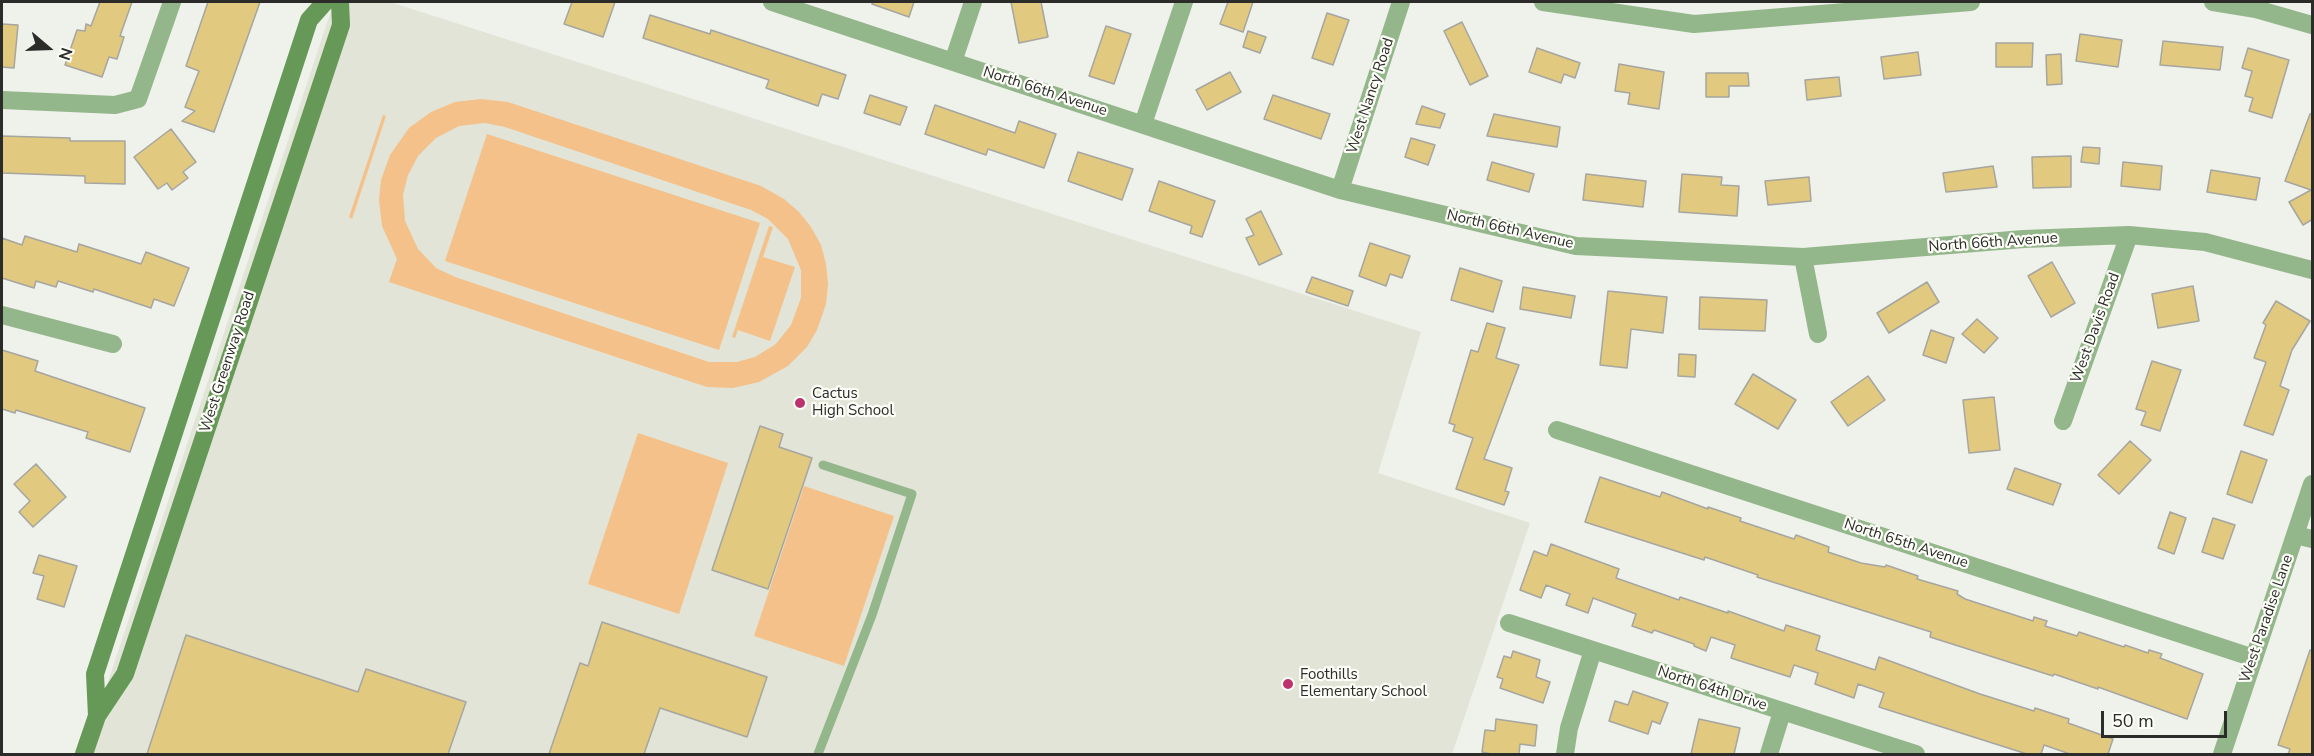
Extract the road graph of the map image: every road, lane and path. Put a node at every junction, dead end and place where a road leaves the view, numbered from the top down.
1 (172, 2) edge
2 (325, 2) edge
3 (340, 2) edge
4 (772, 2) edge
5 (973, 2) edge
6 (1184, 2) edge
7 (1401, 2) edge
8 (1543, 2) edge
9 (1971, 2) edge
10 (2212, 2) edge
11 (2313, 25) edge
12 (953, 62) junction
13 (2, 100) edge
14 (1143, 124) junction
15 (1340, 190) junction
16 (2129, 236) junction
17 (1803, 257) junction
18 (2313, 270) edge
19 (2, 315) edge
20 (208, 328) junction
21 (1818, 334) dead end
22 (113, 344) dead end
23 (232, 348) junction
24 (2063, 421) dead end
25 (1557, 430) dead end
26 (823, 465) dead end
27 (2313, 484) edge
28 (2304, 537) edge
29 (1509, 623) dead end
30 (1593, 651) junction
31 (2254, 658) junction
32 (1782, 712) junction
33 (97, 716) junction
34 (84, 754) edge
35 (818, 754) edge
36 (1565, 754) edge
37 (1769, 754) edge
38 (1916, 754) edge
39 (2222, 754) edge

1 - 13 street
2 - 20 main road, West Greenway Road
3 - 23 main road, West Greenway Road
4 - 12 street, North 66th Avenue
5 - 12 street
6 - 14 street
7 - 15 street, West Nancy Road
8 - 9 street
10 - 11 street
12 - 14 street, North 66th Avenue
14 - 15 street, North 66th Avenue
15 - 17 street, North 66th Avenue
16 - 17 street, North 66th Avenue
16 - 18 street, North 66th Avenue
16 - 24 street, West Davis Road
17 - 21 street
19 - 22 street
20 - 23 main road
20 - 33 main road, West Greenway Road
23 - 33 main road, West Greenway Road
25 - 31 street, North 65th Avenue
26 - 35 lane
27 - 28 street, West Paradise Lane
28 - 31 street, West Paradise Lane
29 - 30 street, North 64th Drive
30 - 32 street, North 64th Drive
30 - 36 street
31 - 39 street, West Paradise Lane
32 - 37 street
32 - 38 street, North 64th Drive
33 - 34 main road, West Greenway Road

